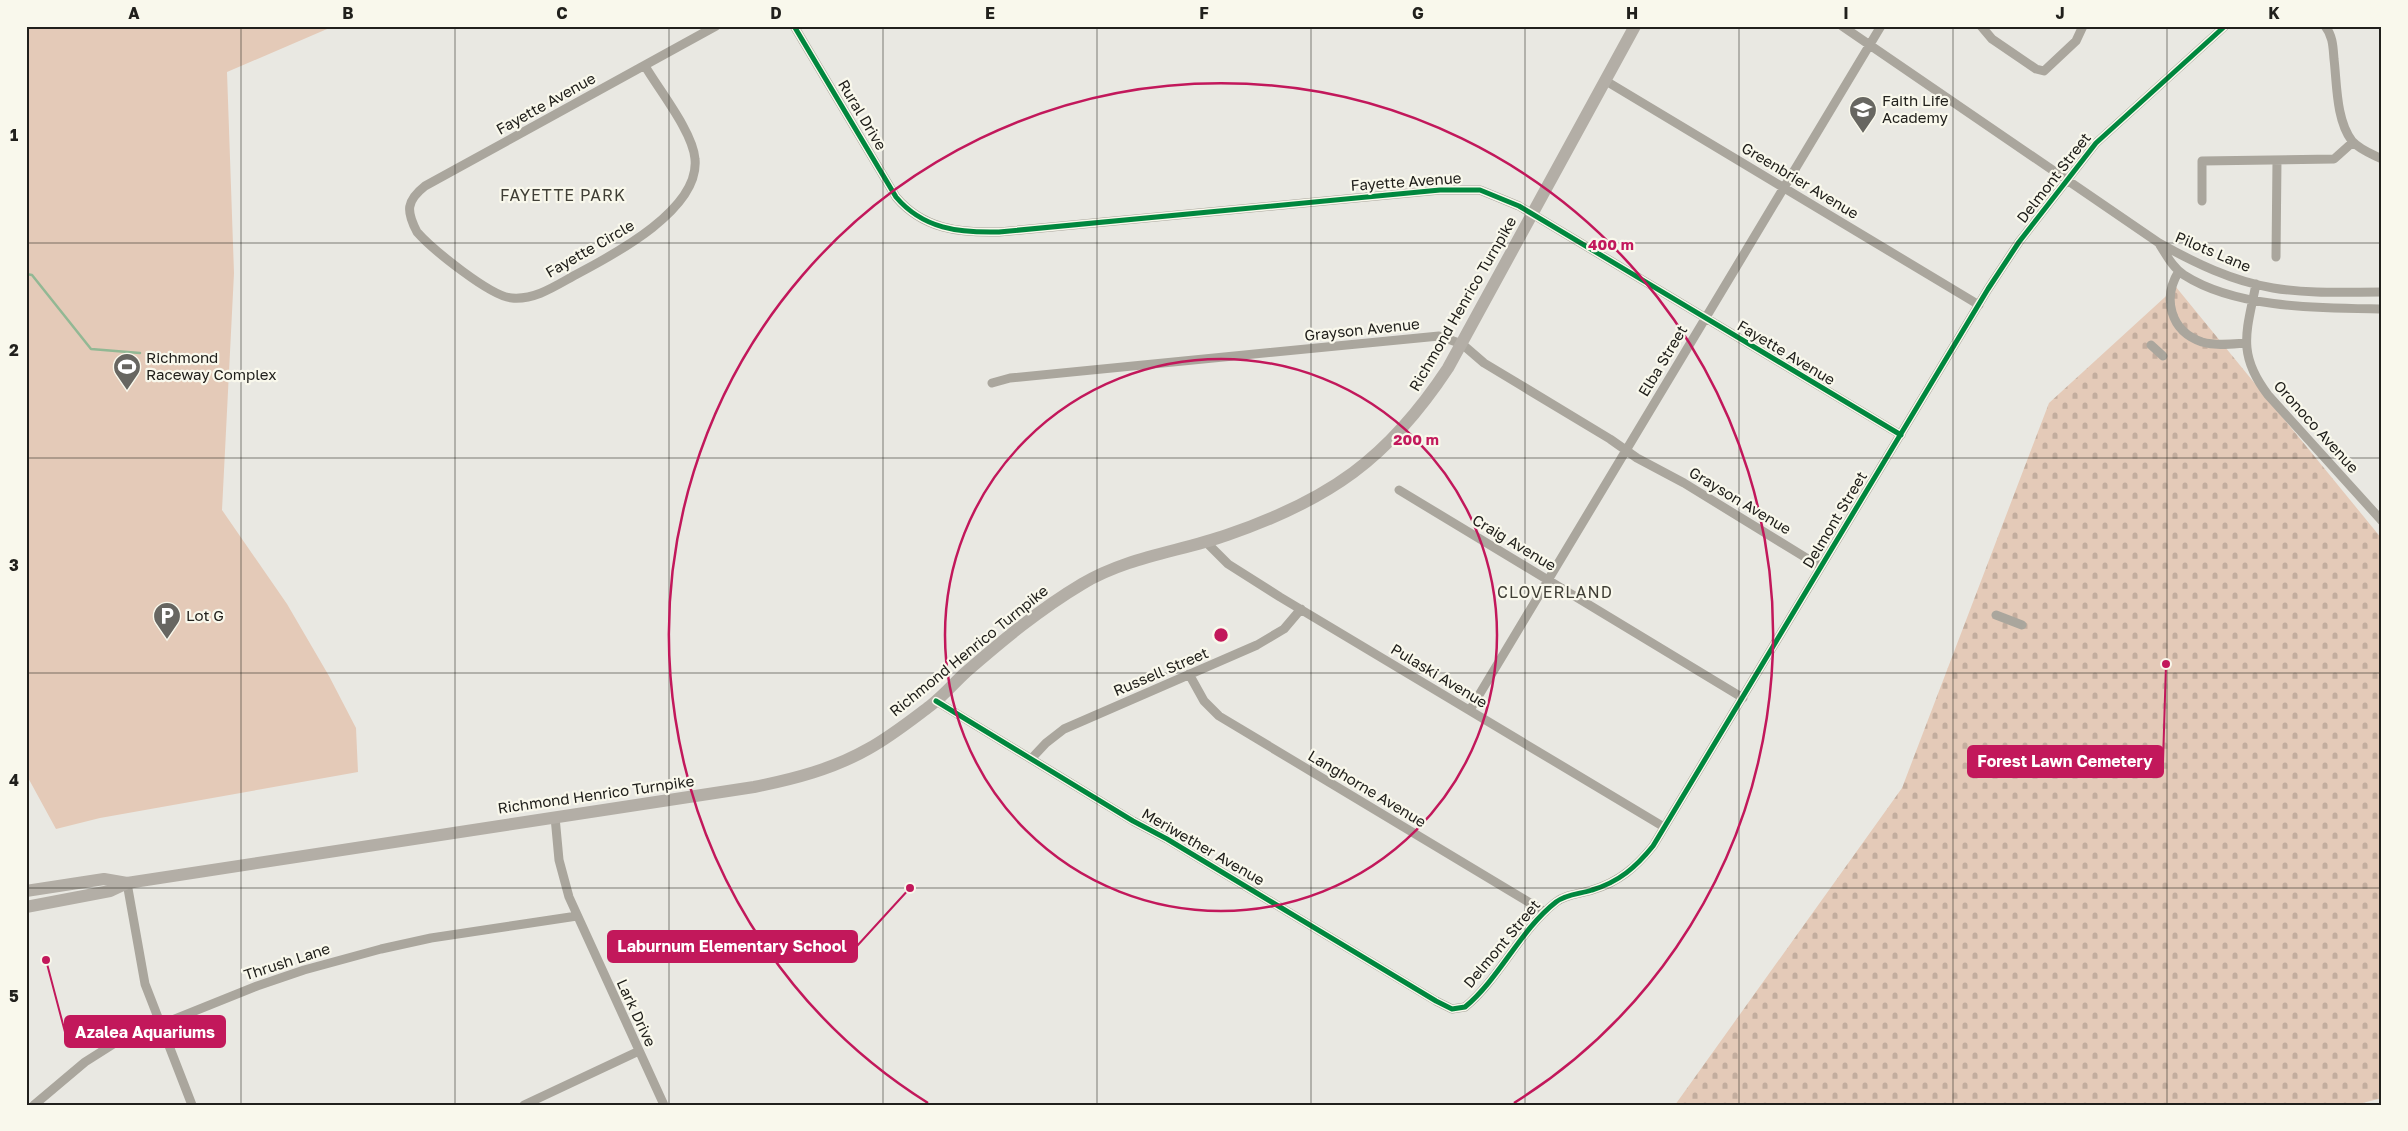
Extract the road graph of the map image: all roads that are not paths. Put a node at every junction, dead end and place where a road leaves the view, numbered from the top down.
1 (716, 26) edge
2 (794, 26) edge
3 (1634, 26) edge
4 (1842, 26) edge
5 (1881, 26) edge
6 (1981, 26) edge
7 (2083, 26) edge
8 (2226, 26) edge
9 (2325, 26) edge
10 (1870, 45) junction
11 (645, 66) junction
12 (1606, 81) junction
13 (2353, 142) junction
14 (2382, 159) edge
15 (2277, 160) junction
16 (2067, 180) junction
17 (1784, 188) junction
18 (2202, 201) dead end
19 (912, 214) joint
20 (1533, 215) junction
21 (410, 220) joint
22 (2159, 243) junction
23 (2276, 257) dead end
24 (2179, 271) junction
25 (2256, 284) junction
26 (2382, 292) edge
27 (2253, 300) junction
28 (1979, 305) junction
29 (2382, 309) edge
30 (1705, 318) junction
31 (2245, 343) junction
32 (1462, 344) junction
33 (2151, 345) dead end
34 (2163, 356) dead end
35 (992, 383) dead end
36 (1901, 435) junction
37 (1626, 450) junction
38 (1399, 490) dead end
39 (2382, 521) edge
40 (1205, 541) junction
41 (1821, 567) junction
42 (1547, 580) junction
43 (1301, 610) junction
44 (1996, 615) dead end
45 (2022, 625) dead end
46 (1189, 674) junction
47 (1742, 698) junction
48 (936, 701) junction
49 (1470, 710) junction
50 (1031, 759) junction
51 (555, 817) junction
52 (1664, 827) junction
53 (127, 883) junction
54 (26, 891) edge
55 (26, 907) edge
56 (1545, 912) junction
57 (577, 916) junction
58 (1459, 1009) joint
59 (160, 1024) junction
60 (639, 1051) junction
61 (34, 1105) edge
62 (192, 1105) edge
63 (524, 1105) edge
64 (664, 1105) edge

1 - 11 street, Fayette Avenue
2 - 19 street, Rural Drive
3 - 12 main road, Richmond Henrico Turnpike
4 - 10 street
5 - 10 street, Elba Street
6 - 7 street
8 - 16 street, Delmont Street
9 - 13 street
10 - 16 street
10 - 17 street, Elba Street
11 - 21 street, Fayette Avenue
11 - 21 street, Fayette Circle
12 - 17 street, Greenbrier Avenue
12 - 20 main road, Richmond Henrico Turnpike
13 - 14 street
13 - 15 street
15 - 18 street
15 - 23 street
16 - 22 street
16 - 28 street, Delmont Street
17 - 28 street, Greenbrier Avenue
17 - 30 street, Elba Street
19 - 20 street, Fayette Avenue
20 - 30 street, Fayette Avenue
20 - 32 main road, Richmond Henrico Turnpike
22 - 24 street, Pilots Lane
22 - 25 street, Pilots Lane
24 - 27 street, Pilots Lane
24 - 31 street
25 - 26 street, Pilots Lane
25 - 27 street, Oronoco Avenue
27 - 29 street, Pilots Lane
27 - 31 street, Oronoco Avenue
28 - 36 street, Delmont Street
30 - 36 street, Fayette Avenue
30 - 37 street, Elba Street
31 - 39 street, Oronoco Avenue
32 - 35 street, Grayson Avenue
32 - 37 street, Grayson Avenue
32 - 40 main road, Richmond Henrico Turnpike
33 - 34 street
36 - 41 street, Delmont Street
37 - 41 street, Grayson Avenue
37 - 42 street, Elba Street
38 - 42 street, Craig Avenue
40 - 43 street, Pulaski Avenue
40 - 48 main road, Richmond Henrico Turnpike
41 - 47 street, Delmont Street
42 - 47 street, Craig Avenue
42 - 49 street, Elba Street
43 - 46 street, Russell Street
43 - 49 street, Pulaski Avenue
44 - 45 street
46 - 50 street, Russell Street
46 - 56 street, Langhorne Avenue
47 - 52 street, Delmont Street
48 - 50 street, Meriwether Avenue
48 - 51 main road, Richmond Henrico Turnpike
49 - 52 street, Pulaski Avenue
50 - 58 street, Meriwether Avenue
51 - 53 main road, Richmond Henrico Turnpike
51 - 57 street, Lark Drive
52 - 56 street, Delmont Street
53 - 54 main road, Richmond Henrico Turnpike
53 - 55 main road, Richmond Henrico Turnpike
53 - 59 street
56 - 58 street, Delmont Street
57 - 59 street, Thrush Lane
57 - 60 street, Lark Drive
59 - 61 street, Thrush Lane
59 - 62 street
60 - 63 street
60 - 64 street, Lark Drive

